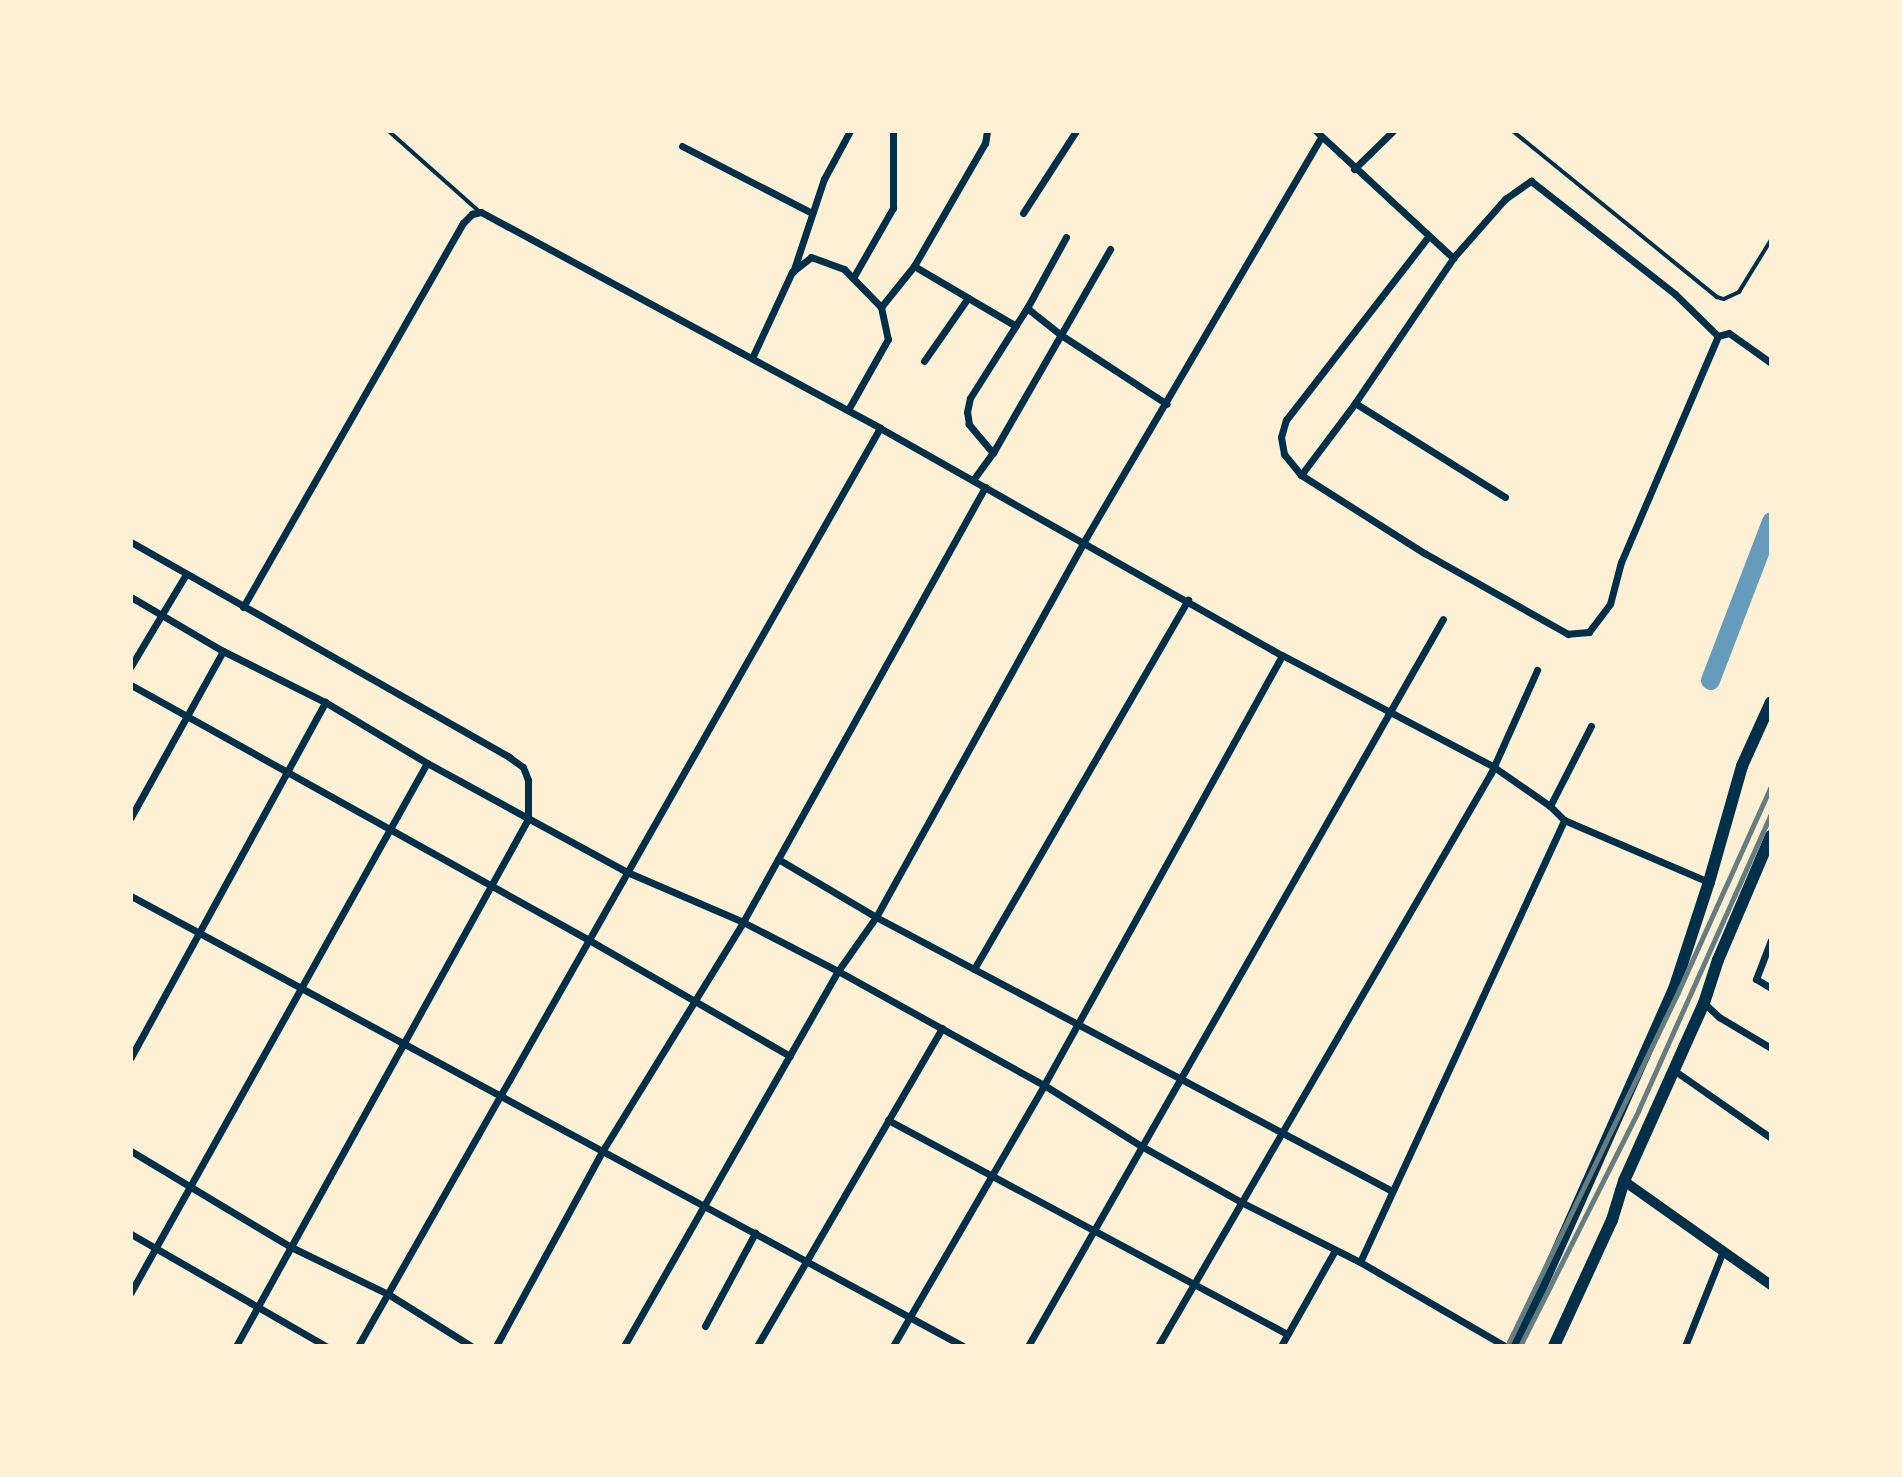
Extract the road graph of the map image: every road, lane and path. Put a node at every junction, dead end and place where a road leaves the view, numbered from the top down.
1 (389, 131) edge
2 (850, 131) edge
3 (893, 131) edge
4 (987, 131) edge
5 (1076, 131) edge
6 (1394, 131) edge
7 (1513, 131) edge
8 (1319, 134) edge
9 (682, 146) dead end
10 (1354, 169) junction
11 (481, 212) junction
12 (813, 213) junction
13 (1023, 213) dead end
14 (1066, 236) dead end
15 (1428, 237) junction
16 (1771, 240) edge
17 (1110, 248) dead end
18 (1453, 258) junction
19 (914, 266) junction
20 (792, 272) junction
21 (853, 278) junction
22 (968, 298) junction
23 (881, 307) junction
24 (1027, 308) junction
25 (1016, 326) junction
26 (1060, 335) junction
27 (1718, 336) junction
28 (752, 358) junction
29 (924, 362) dead end
30 (1771, 363) edge
31 (1355, 403) junction
32 (1167, 404) junction
33 (848, 410) junction
34 (880, 428) junction
35 (993, 453) junction
36 (1301, 475) junction
37 (973, 480) junction
38 (985, 487) junction
39 (1504, 497) dead end
40 (131, 542) edge
41 (1083, 542) junction
42 (186, 574) junction
43 (131, 597) edge
44 (1188, 600) junction
45 (243, 607) junction
46 (160, 614) junction
47 (1443, 619) dead end
48 (223, 651) junction
49 (1282, 655) junction
50 (131, 666) edge
51 (1537, 670) dead end
52 (131, 685) edge
53 (325, 702) junction
54 (1771, 702) edge
55 (1390, 712) junction
56 (186, 716) junction
57 (1591, 726) dead end
58 (427, 763) junction
59 (1494, 767) junction
60 (286, 773) junction
61 (1550, 806) junction
62 (131, 817) edge
63 (528, 819) junction
64 (1564, 820) junction
65 (390, 828) junction
66 (1771, 836) edge
67 (778, 859) junction
68 (627, 872) junction
69 (1709, 882) junction
70 (491, 886) junction
71 (131, 896) edge
72 (876, 917) junction
73 (743, 922) junction
74 (199, 930) junction
75 (589, 940) junction
76 (1771, 940) edge
77 (974, 969) junction
78 (838, 971) junction
79 (300, 986) junction
80 (1771, 988) edge
81 (695, 1002) junction
82 (1704, 1003) junction
83 (1077, 1025) junction
84 (943, 1028) junction
85 (404, 1042) junction
86 (1771, 1048) edge
87 (790, 1056) junction
88 (131, 1057) edge
89 (1675, 1071) junction
90 (1180, 1081) junction
91 (1044, 1085) junction
92 (502, 1095) junction
93 (888, 1120) junction
94 (1283, 1132) junction
95 (1771, 1138) edge
96 (1143, 1147) junction
97 (603, 1150) junction
98 (131, 1151) edge
99 (991, 1176) junction
100 (1624, 1181) junction
101 (189, 1187) junction
102 (1392, 1191) junction
103 (1241, 1202) junction
104 (704, 1205) junction
105 (1095, 1230) junction
106 (755, 1233) junction
107 (131, 1234) edge
108 (291, 1247) junction
109 (156, 1248) junction
110 (1335, 1250) junction
111 (1723, 1251) junction
112 (806, 1261) junction
113 (1360, 1262) junction
114 (1194, 1284) junction
115 (1771, 1285) edge
116 (131, 1292) edge
117 (388, 1294) junction
118 (258, 1307) junction
119 (909, 1317) junction
120 (705, 1326) dead end
121 (1287, 1334) junction
122 (236, 1346) edge
123 (326, 1346) edge
124 (358, 1346) edge
125 (471, 1346) edge
126 (496, 1346) edge
127 (624, 1346) edge
128 (757, 1346) edge
129 (893, 1346) edge
130 (962, 1346) edge
131 (1028, 1346) edge
132 (1158, 1346) edge
133 (1281, 1346) edge
134 (1505, 1346) edge
135 (1515, 1346) edge
136 (1554, 1346) edge
137 (1685, 1346) edge

1 - 11 lane
2 - 12 street
3 - 21 street
4 - 19 street
5 - 13 street
6 - 10 street
7 - 16 lane
8 - 10 street
8 - 32 street
9 - 12 street
10 - 15 street
11 - 28 street
11 - 45 street
12 - 20 street
14 - 24 street
15 - 18 street
15 - 36 street
17 - 26 street
18 - 27 street
18 - 31 street
19 - 22 street
19 - 23 street
20 - 21 street
20 - 28 street
21 - 23 street
22 - 25 street
22 - 29 street
23 - 33 street
24 - 25 street
24 - 26 street
25 - 35 street
26 - 32 street
26 - 35 street
27 - 30 street
27 - 36 street
28 - 33 street
31 - 36 street
31 - 39 street
32 - 41 street
33 - 34 street
34 - 37 street
34 - 68 street
35 - 37 street
37 - 38 street
38 - 41 street
38 - 67 street
40 - 42 street
41 - 44 street
41 - 72 street
42 - 45 street
42 - 46 street
43 - 46 street
44 - 49 street
44 - 77 street
45 - 63 street
46 - 48 street
46 - 50 street
47 - 55 street
48 - 53 street
48 - 56 street
49 - 55 street
49 - 83 street
51 - 59 street
52 - 56 street
53 - 58 street
53 - 60 street
54 - 69 main road
55 - 59 street
55 - 90 street
56 - 60 street
56 - 62 street
57 - 61 street
58 - 63 street
58 - 65 street
59 - 61 street
59 - 94 street
60 - 65 street
60 - 74 street
61 - 64 street
63 - 68 street
63 - 70 street
64 - 69 street
64 - 102 street
65 - 70 street
65 - 79 street
66 - 82 main road
67 - 72 street
67 - 73 street
68 - 73 street
68 - 75 street
69 - 135 main road
70 - 75 street
70 - 85 street
71 - 74 street
72 - 77 street
72 - 78 street
73 - 78 street
73 - 81 street
74 - 79 street
74 - 88 street
75 - 81 street
75 - 92 street
76 - 80 street
77 - 83 street
78 - 84 street
78 - 87 street
79 - 85 street
79 - 101 street
81 - 87 street
81 - 97 street
82 - 86 street
82 - 89 main road
83 - 90 street
83 - 91 street
84 - 91 street
84 - 93 street
85 - 92 street
85 - 108 street
87 - 104 street
89 - 95 street
89 - 100 main road
90 - 94 street
90 - 96 street
91 - 96 street
91 - 99 street
92 - 97 street
92 - 117 street
93 - 99 street
93 - 112 street
94 - 102 street
94 - 103 street
96 - 103 street
96 - 105 street
97 - 104 street
97 - 126 street
98 - 101 street
99 - 105 street
99 - 119 street
100 - 111 street
100 - 136 main road
101 - 108 street
101 - 109 street
102 - 113 street
103 - 110 street
103 - 114 street
104 - 106 street
104 - 127 street
105 - 114 street
105 - 131 street
106 - 112 street
106 - 120 street
107 - 109 street
108 - 117 street
108 - 118 street
109 - 116 street
109 - 118 street
110 - 113 street
110 - 121 street
111 - 115 street
111 - 137 street
112 - 119 street
112 - 128 street
113 - 134 street
114 - 121 street
114 - 132 street
117 - 124 street
117 - 125 street
118 - 122 street
118 - 123 street
119 - 129 street
119 - 130 street
121 - 133 street

